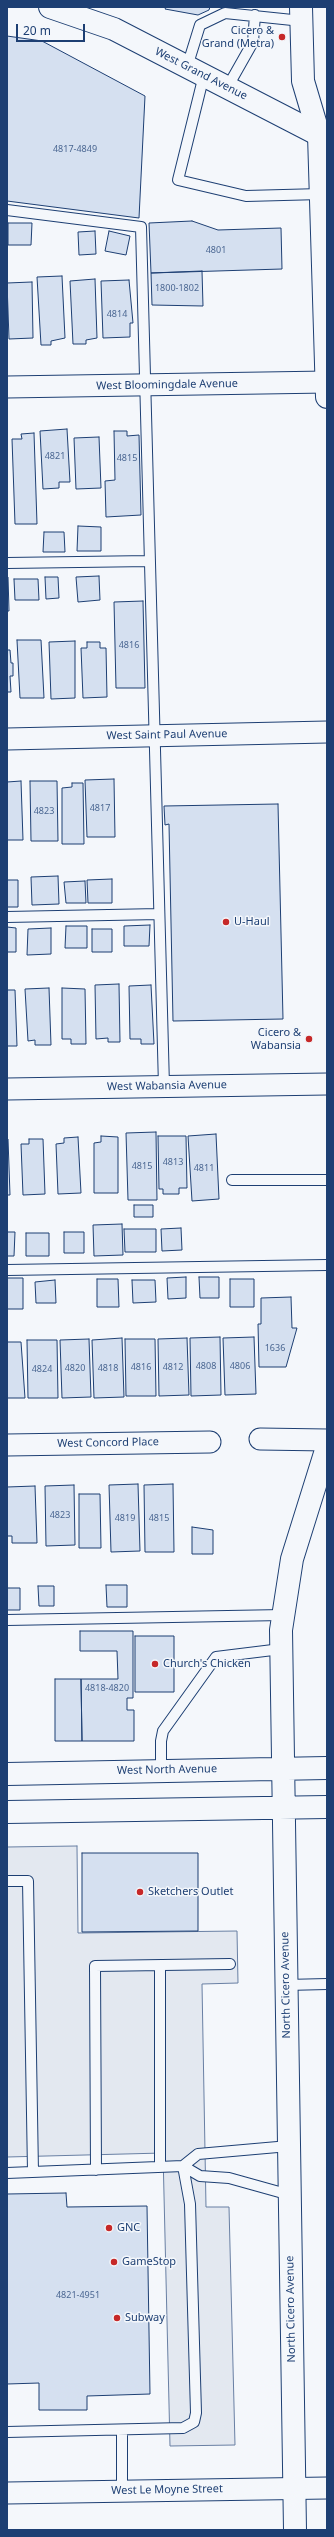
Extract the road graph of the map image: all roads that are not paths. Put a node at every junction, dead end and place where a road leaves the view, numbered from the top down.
1 (50, 7) edge
2 (301, 14) edge
3 (255, 15) junction
4 (196, 71) junction
5 (228, 88) junction
6 (324, 131) edge
7 (320, 194) junction
8 (7, 210) edge
9 (325, 256) edge
10 (326, 332) edge
11 (327, 382) edge
12 (145, 385) junction
13 (7, 387) edge
14 (327, 397) edge
15 (150, 561) junction
16 (7, 564) edge
17 (327, 732) edge
18 (155, 736) junction
19 (7, 738) edge
20 (160, 914) junction
21 (7, 917) edge
22 (327, 1084) edge
23 (164, 1086) junction
24 (7, 1089) edge
25 (232, 1180) dead end
26 (327, 1180) edge
27 (327, 1265) edge
28 (7, 1270) edge
29 (260, 1439) dead end
30 (327, 1440) edge
31 (210, 1442) dead end
32 (7, 1445) edge
33 (327, 1447) edge
34 (283, 1615) junction
35 (7, 1620) edge
36 (281, 1649) junction
37 (327, 1768) edge
38 (283, 1769) junction
39 (162, 1770) junction
40 (7, 1774) edge
41 (327, 1807) edge
42 (284, 1808) junction
43 (7, 1812) edge
44 (7, 1881) edge
45 (230, 1964) dead end
46 (160, 1966) junction
47 (327, 1984) edge
48 (286, 1985) junction
49 (289, 2146) junction
50 (183, 2166) junction
51 (160, 2168) junction
52 (96, 2170) junction
53 (33, 2172) junction
54 (7, 2173) edge
55 (290, 2195) junction
56 (122, 2430) junction
57 (7, 2432) edge
58 (294, 2488) junction
59 (327, 2488) edge
60 (122, 2491) junction
61 (7, 2493) edge
62 (295, 2530) edge

1 - 4 main road, West Grand Avenue
2 - 3 lane
2 - 6 main road
3 - 4 lane
3 - 5 lane
4 - 5 main road, West Grand Avenue
4 - 7 lane
5 - 6 main road, West Grand Avenue
6 - 7 main road
7 - 9 main road
8 - 12 lane
9 - 10 main road
10 - 11 main road
11 - 12 street, West Bloomingdale Avenue
11 - 14 main road
12 - 13 street, West Bloomingdale Avenue
12 - 15 lane
15 - 16 lane
15 - 18 lane
17 - 18 street, West Saint Paul Avenue
18 - 19 street, West Saint Paul Avenue
18 - 20 lane
20 - 21 lane
20 - 23 lane
22 - 23 street, West Wabansia Avenue
23 - 24 street, West Wabansia Avenue
25 - 26 lane
27 - 28 lane
29 - 30 street
31 - 32 street, West Concord Place
33 - 34 main road, North Cicero Avenue
34 - 35 lane
34 - 36 main road, North Cicero Avenue
36 - 38 main road, North Cicero Avenue
36 - 39 lane
37 - 38 main road, West North Avenue
38 - 39 main road, West North Avenue
38 - 42 main road, North Cicero Avenue
39 - 40 main road, West North Avenue
41 - 42 main road
42 - 43 main road
42 - 48 main road, North Cicero Avenue
44 - 53 lane
45 - 46 lane
46 - 51 lane
46 - 52 lane
47 - 48 lane
48 - 49 main road, North Cicero Avenue
49 - 50 lane
49 - 55 main road, North Cicero Avenue
50 - 51 lane
50 - 55 lane
50 - 56 lane
51 - 52 lane
52 - 53 lane
53 - 54 lane
55 - 58 main road, North Cicero Avenue
56 - 57 lane
56 - 60 lane
58 - 59 street, West Le Moyne Street
58 - 60 street, West Le Moyne Street
58 - 62 main road, North Cicero Avenue
60 - 61 street, West Le Moyne Street

